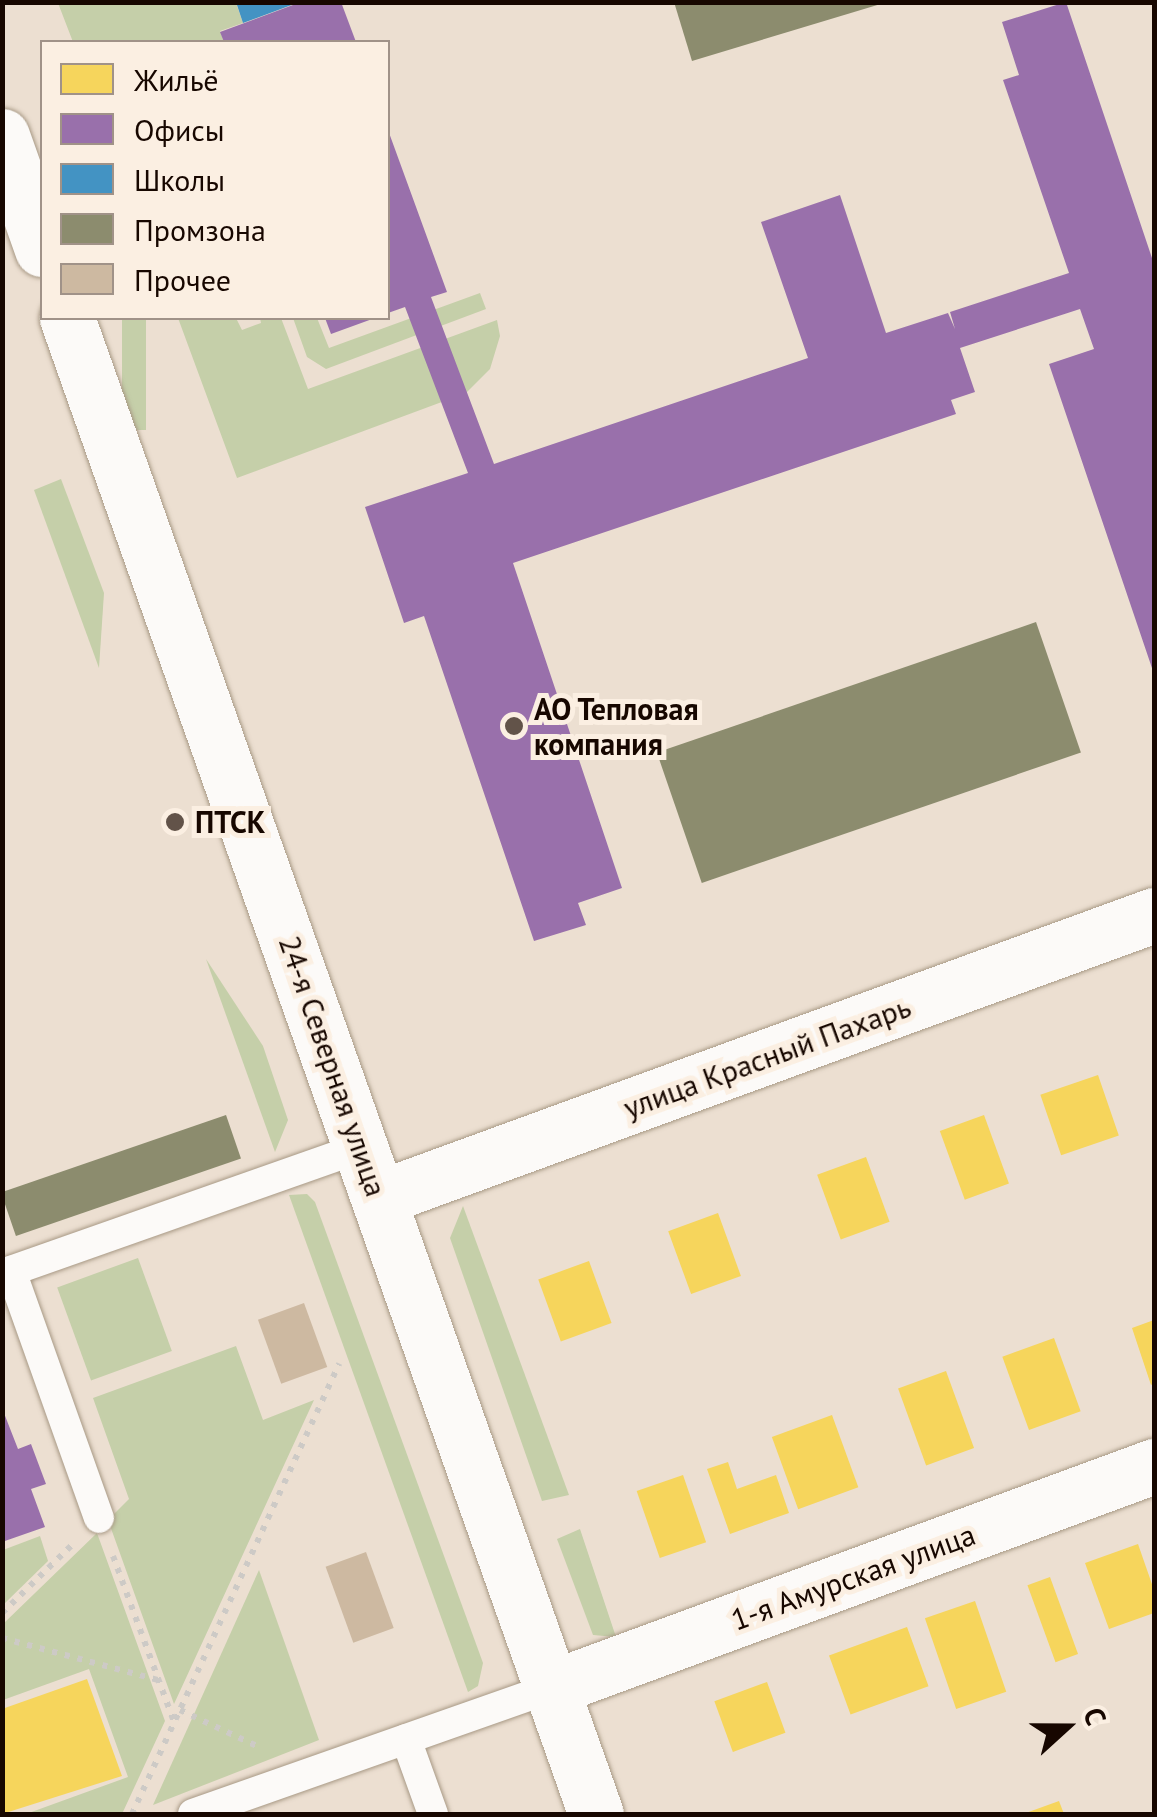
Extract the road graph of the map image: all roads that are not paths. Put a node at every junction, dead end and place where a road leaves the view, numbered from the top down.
1 (2, 136) edge
2 (40, 243) edge
3 (68, 320) edge
4 (1154, 915) edge
5 (362, 1147) junction
6 (379, 1198) junction
7 (7, 1272) edge
8 (1154, 1466) edge
9 (99, 1518) road end
10 (551, 1688) junction
11 (406, 1738) junction
12 (193, 1814) edge
13 (433, 1814) edge
14 (596, 1814) edge

1 - 2 main road
3 - 5 main road, 24-я Северная улица
4 - 6 main road, улица Красный Пахарь
5 - 6 main road, 24-я Северная улица
5 - 7 lane
6 - 10 main road, 24-я Северная улица
7 - 9 lane
8 - 10 main road, 1-я Амурская улица
10 - 11 lane
10 - 14 main road, 24-я Северная улица
11 - 12 lane
11 - 13 lane

